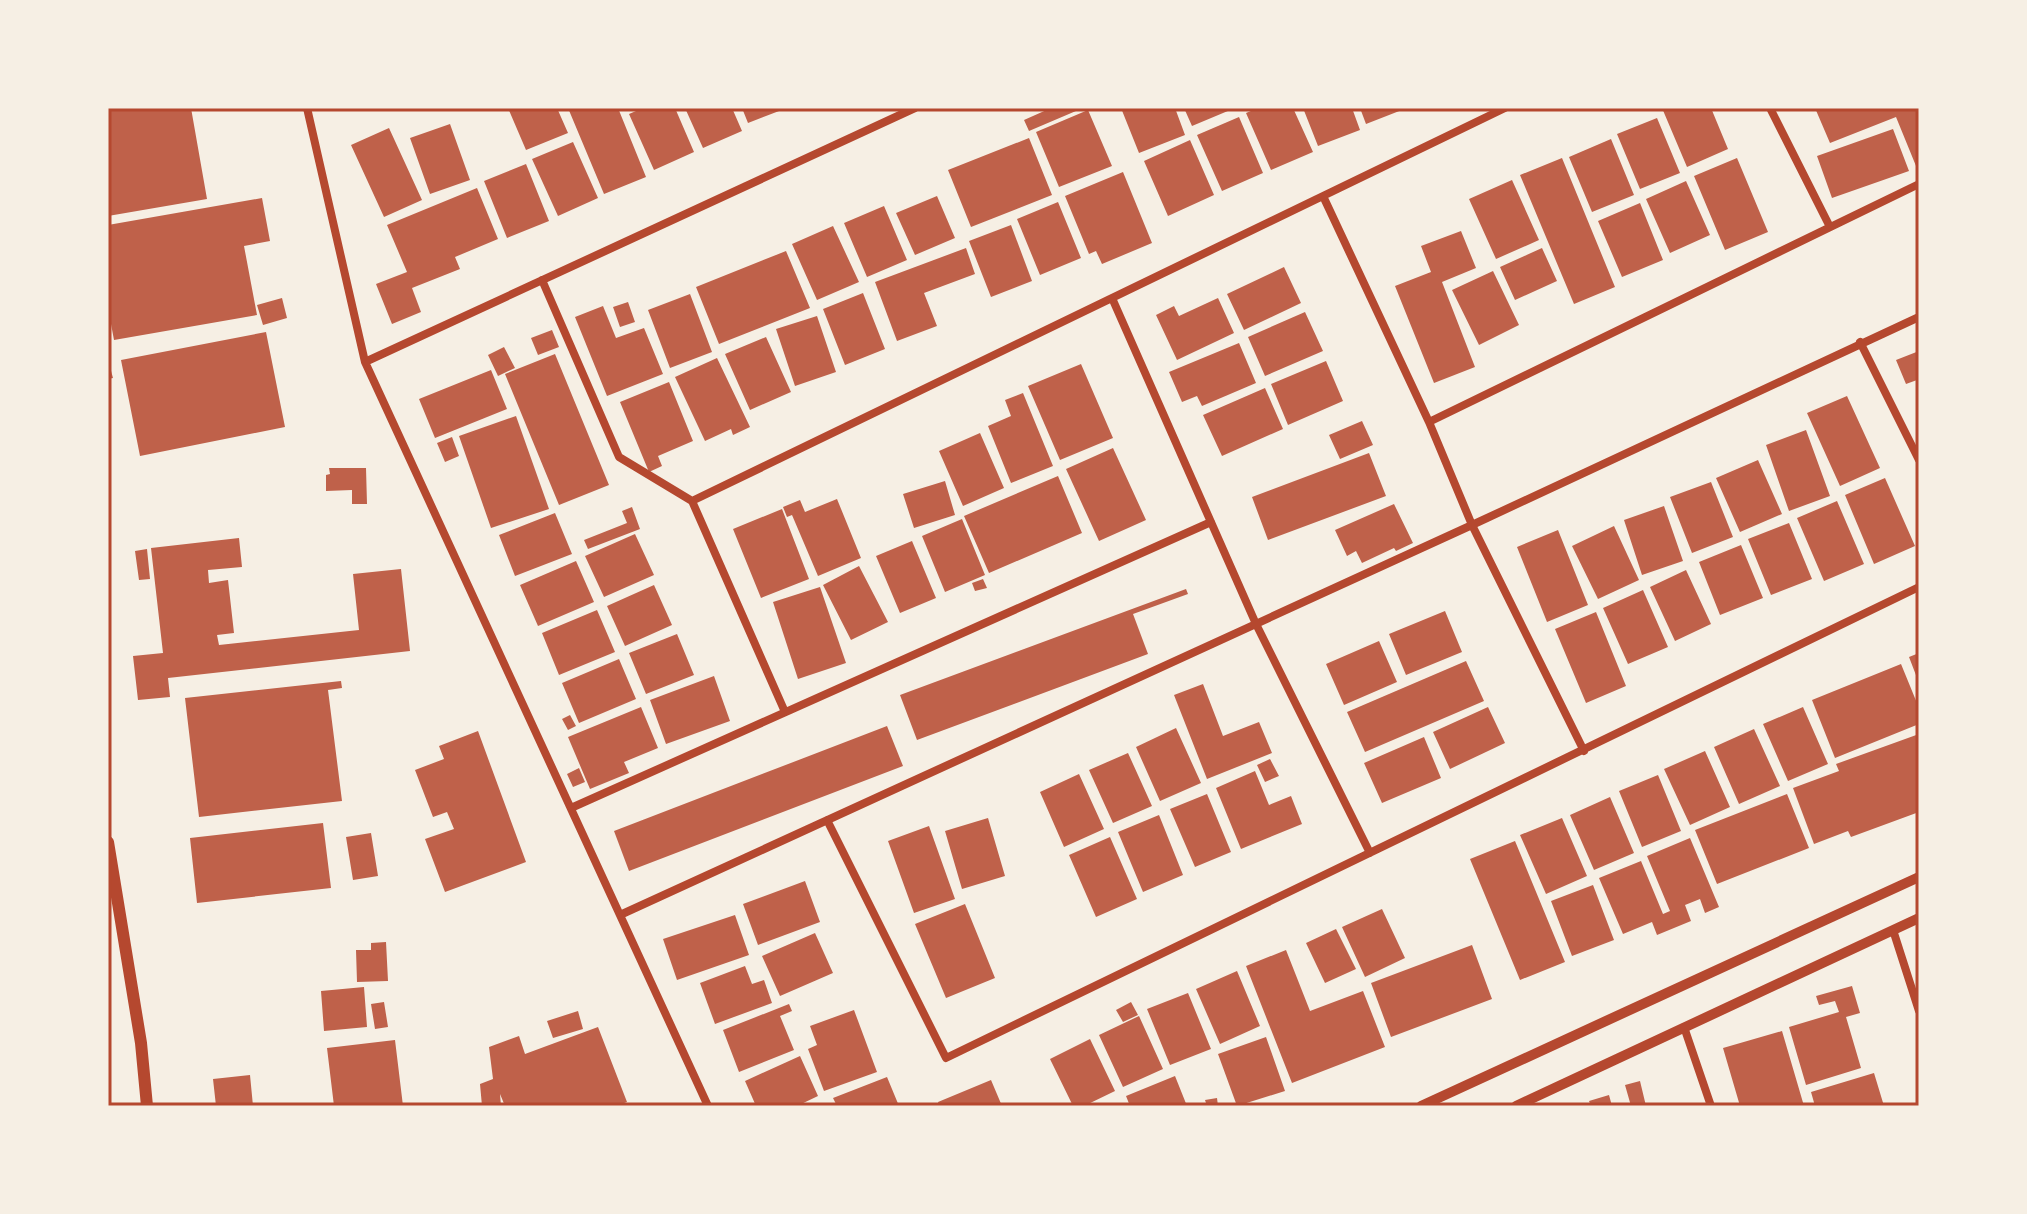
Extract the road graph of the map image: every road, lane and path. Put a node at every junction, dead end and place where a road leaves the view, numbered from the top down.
1 (307, 108) edge
2 (915, 108) edge
3 (1505, 108) edge
4 (1770, 108) edge
5 (1919, 184) edge
6 (1323, 196) junction
7 (1830, 227) junction
8 (542, 280) junction
9 (1112, 298) junction
10 (1919, 317) edge
11 (1860, 342) junction
12 (365, 362) junction
13 (1429, 422) junction
14 (1919, 460) edge
15 (692, 501) junction
16 (1211, 522) junction
17 (1472, 525) junction
18 (1919, 587) edge
19 (1256, 624) junction
20 (785, 712) junction
21 (1584, 751) junction
22 (571, 808) junction
23 (827, 820) junction
24 (108, 842) edge
25 (1370, 853) junction
26 (1919, 877) edge
27 (620, 915) junction
28 (1919, 918) edge
29 (1893, 930) junction
30 (1919, 1011) edge
31 (1684, 1027) junction
32 (147, 1106) edge
33 (708, 1106) edge
34 (1421, 1106) edge
35 (1516, 1106) edge
36 (1711, 1106) edge

1 - 12 street
2 - 8 street
3 - 6 street
4 - 7 street
5 - 7 street
6 - 9 street
6 - 13 street
7 - 13 street
8 - 12 street
8 - 15 street
9 - 15 street
9 - 16 street
10 - 11 street
11 - 14 street
11 - 17 street
12 - 22 street
13 - 17 street
15 - 20 street
16 - 19 street
16 - 20 street
17 - 19 street
17 - 21 street
18 - 21 street
19 - 23 street
19 - 25 street
20 - 22 street
21 - 25 street
22 - 27 street
23 - 25 street
23 - 27 street
24 - 32 main road
26 - 34 street
27 - 33 street
28 - 29 street
29 - 30 street
29 - 31 street
31 - 35 street
31 - 36 street

